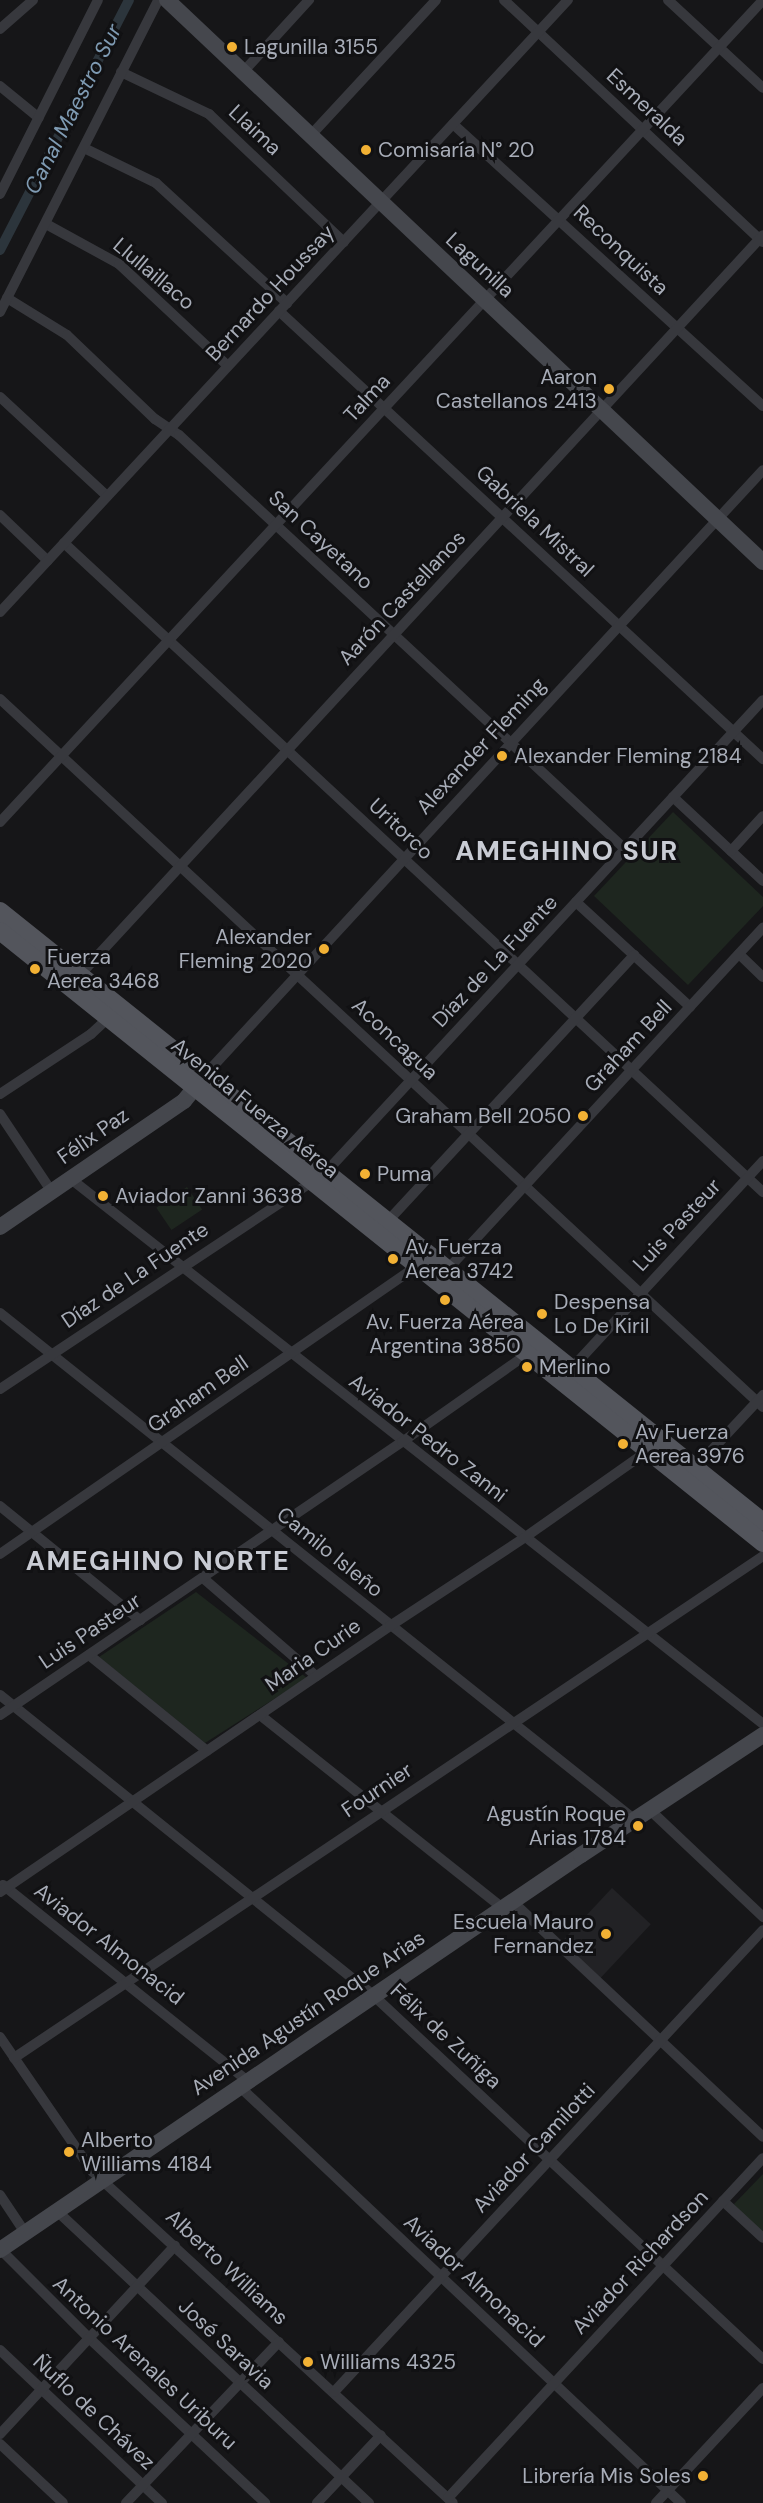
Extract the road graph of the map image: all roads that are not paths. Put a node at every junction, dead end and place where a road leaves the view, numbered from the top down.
1 (33, 0) edge
2 (98, 0) edge
3 (158, 0) edge
4 (167, 0) edge
5 (309, 0) edge
6 (436, 0) edge
7 (504, 0) edge
8 (568, 0) edge
9 (668, 0) edge
10 (763, 0) edge
11 (0, 29) edge
12 (538, 32) junction
13 (719, 47) junction
14 (121, 72) junction
15 (243, 72) junction
16 (0, 86) edge
17 (763, 88) edge
18 (39, 118) junction
19 (453, 124) junction
20 (642, 130) junction
21 (311, 135) junction
22 (84, 148) junction
23 (0, 194) edge
24 (381, 202) junction
25 (559, 219) junction
26 (46, 224) junction
27 (762, 239) edge
28 (344, 242) junction
29 (7, 298) junction
30 (484, 300) junction
31 (283, 307) junction
32 (0, 312) edge
33 (677, 328) junction
34 (228, 366) junction
35 (0, 397) edge
36 (763, 406) edge
37 (384, 408) junction
38 (601, 410) junction
39 (170, 429) junction
40 (763, 470) edge
41 (107, 496) junction
42 (0, 515) edge
43 (502, 517) junction
44 (717, 520) junction
45 (276, 525) junction
46 (64, 543) junction
47 (48, 561) junction
48 (763, 562) edge
49 (0, 612) edge
50 (619, 625) junction
51 (394, 634) junction
52 (169, 640) junction
53 (0, 699) edge
54 (763, 700) edge
55 (734, 732) junction
56 (510, 742) junction
57 (287, 750) junction
58 (61, 756) junction
59 (763, 759) edge
60 (673, 797) junction
61 (763, 816) edge
62 (0, 822) edge
63 (625, 849) junction
64 (731, 851) junction
65 (403, 858) junction
66 (180, 866) junction
67 (763, 881) edge
68 (576, 902) junction
69 (0, 911) edge
70 (763, 928) edge
71 (0, 931) edge
72 (739, 954) junction
73 (634, 955) junction
74 (518, 965) junction
75 (296, 974) junction
76 (763, 977) edge
77 (75, 981) junction
78 (690, 1007) junction
79 (108, 1018) junction
80 (576, 1018) junction
81 (632, 1070) junction
82 (411, 1080) junction
83 (200, 1082) junction
84 (0, 1094) edge
85 (0, 1114) edge
86 (469, 1134) junction
87 (763, 1161) edge
88 (326, 1172) junction
89 (748, 1178) junction
90 (71, 1179) junction
91 (310, 1181) junction
92 (525, 1186) junction
93 (52, 1192) junction
94 (763, 1192) edge
95 (387, 1222) junction
96 (0, 1227) edge
97 (417, 1266) junction
98 (182, 1269) junction
99 (447, 1270) junction
100 (641, 1293) junction
101 (0, 1313) edge
102 (52, 1354) junction
103 (290, 1354) junction
104 (527, 1354) junction
105 (571, 1369) junction
106 (0, 1389) edge
107 (761, 1401) edge
108 (402, 1442) junction
109 (161, 1443) junction
110 (648, 1451) junction
111 (695, 1468) junction
112 (0, 1506) edge
113 (763, 1522) edge
114 (273, 1530) junction
115 (32, 1532) junction
116 (524, 1539) junction
117 (763, 1543) edge
118 (0, 1554) edge
119 (763, 1556) edge
120 (203, 1578) junction
121 (140, 1620) junction
122 (390, 1626) junction
123 (648, 1634) junction
124 (89, 1655) junction
125 (316, 1676) junction
126 (0, 1695) edge
127 (14, 1706) junction
128 (0, 1715) edge
129 (260, 1715) junction
130 (513, 1723) junction
131 (763, 1724) edge
132 (763, 1735) edge
133 (207, 1750) junction
134 (132, 1801) junction
135 (382, 1809) junction
136 (650, 1810) junction
137 (635, 1820) junction
138 (2, 1887) edge
139 (253, 1897) junction
140 (508, 1906) junction
141 (763, 1917) edge
142 (763, 1930) edge
143 (127, 1984) junction
144 (374, 1996) junction
145 (0, 2037) edge
146 (661, 2040) junction
147 (14, 2058) junction
148 (245, 2084) junction
149 (763, 2136) edge
150 (763, 2158) edge
151 (550, 2160) junction
152 (104, 2181) junction
153 (0, 2194) edge
154 (723, 2201) junction
155 (58, 2212) junction
156 (26, 2234) junction
157 (763, 2238) edge
158 (176, 2246) junction
159 (0, 2250) edge
160 (663, 2266) junction
161 (441, 2276) junction
162 (137, 2287) junction
163 (90, 2339) junction
164 (279, 2342) junction
165 (0, 2350) edge
166 (763, 2359) edge
167 (554, 2382) junction
168 (240, 2383) junction
169 (763, 2388) edge
170 (42, 2389) junction
171 (334, 2392) junction
172 (0, 2434) edge
173 (191, 2434) junction
174 (381, 2435) junction
175 (0, 2444) edge
176 (341, 2477) junction
177 (143, 2485) junction
178 (668, 2490) junction
179 (450, 2500) edge
180 (63, 2503) edge
181 (126, 2503) edge
182 (162, 2503) edge
183 (265, 2503) edge
184 (317, 2503) edge
185 (369, 2503) edge
186 (656, 2503) edge
187 (681, 2503) edge

1 - 11 street
2 - 18 street
3 - 14 street
4 - 15 main road, Lagunilla
5 - 15 street
6 - 21 street
7 - 12 street, Esmeralda
8 - 12 street, Bernardo Houssay
9 - 13 street
10 - 13 street, Talma
12 - 19 street, Bernardo Houssay
12 - 20 street, Esmeralda
13 - 17 street
13 - 20 street, Talma
14 - 22 street
14 - 28 street, Llaima
15 - 21 main road, Lagunilla
16 - 18 street
18 - 23 street
19 - 24 street, Bernardo Houssay
19 - 25 street, Reconquista
20 - 25 street, Talma
20 - 27 street, Esmeralda
21 - 24 main road, Lagunilla
22 - 26 street
22 - 31 street, Gabriela Mistral
24 - 28 street, Bernardo Houssay
24 - 30 main road, Lagunilla
25 - 30 street, Talma
25 - 33 street, Reconquista
26 - 29 street
26 - 34 street, Llullaillaco
27 - 33 street, Aarón Castellanos
28 - 31 street, Bernardo Houssay
29 - 32 street
29 - 39 street, San Cayetano
30 - 37 street, Talma
30 - 38 main road, Lagunilla
31 - 34 street, Bernardo Houssay
31 - 37 street, Gabriela Mistral
33 - 36 street, Reconquista
33 - 38 street, Aarón Castellanos
34 - 39 street, Bernardo Houssay
35 - 41 street
37 - 43 street, Gabriela Mistral
37 - 45 street, Talma
38 - 43 street, Aarón Castellanos
38 - 44 main road, Lagunilla
39 - 41 street, Bernardo Houssay
39 - 45 street, San Cayetano
40 - 44 street, Alexander Fleming
41 - 46 street, Bernardo Houssay
42 - 47 street
43 - 50 street, Gabriela Mistral
43 - 51 street, Aarón Castellanos
44 - 48 main road, Lagunilla
44 - 50 street, Alexander Fleming
45 - 51 street, San Cayetano
45 - 52 street, Talma
46 - 47 street, Bernardo Houssay
46 - 52 street, Uritorco
47 - 49 street, Bernardo Houssay
50 - 55 street, Gabriela Mistral
50 - 56 street, Alexander Fleming
51 - 56 street, San Cayetano
51 - 57 street, Aarón Castellanos
52 - 57 street, Uritorco
52 - 58 street, Talma
53 - 58 street, Aconcagua
54 - 55 street, Díaz de La Fuente
55 - 59 street, Gabriela Mistral
55 - 60 street, Díaz de La Fuente
56 - 63 street, San Cayetano
56 - 65 street, Alexander Fleming
57 - 65 street, Uritorco
57 - 66 street, Aarón Castellanos
58 - 62 street, Talma
58 - 66 street, Aconcagua
60 - 63 street, Díaz de La Fuente
60 - 64 street
61 - 64 street
63 - 68 street, Díaz de La Fuente
64 - 67 street
65 - 74 street, Uritorco
65 - 75 street, Alexander Fleming
66 - 75 street, Aconcagua
66 - 77 street, Aarón Castellanos
68 - 73 street
68 - 74 street, Díaz de La Fuente
69 - 77 main road, Avenida Fuerza Aérea
70 - 72 street, Graham Bell
71 - 77 main road, Avenida Fuerza Aérea
72 - 76 street
72 - 78 street, Graham Bell
73 - 78 street
73 - 80 street
74 - 80 street, Uritorco
74 - 82 street, Díaz de La Fuente
75 - 82 street, Aconcagua
75 - 83 street, Alexander Fleming
77 - 79 main road, Avenida Fuerza Aérea
77 - 83 main road, Avenida Fuerza Aérea
78 - 81 street, Graham Bell
79 - 83 main road, Avenida Fuerza Aérea
79 - 84 street
80 - 81 street, Uritorco
80 - 86 street
81 - 89 street, Uritorco
81 - 92 street, Graham Bell
82 - 86 street, Aconcagua
82 - 88 street, Díaz de La Fuente
83 - 88 main road, Avenida Fuerza Aérea
83 - 90 main road, Félix Paz
83 - 91 main road, Avenida Fuerza Aérea
85 - 93 street
86 - 92 street, Aconcagua
86 - 95 street
87 - 89 street, Luis Pasteur
88 - 91 street, Díaz de La Fuente
88 - 95 main road, Avenida Fuerza Aérea
89 - 94 street, Uritorco
89 - 100 street, Luis Pasteur
90 - 93 main road, Félix Paz
90 - 98 street, Aviador Pedro Zanni
91 - 97 main road, Avenida Fuerza Aérea
91 - 98 street, Díaz de La Fuente
92 - 99 street, Graham Bell
92 - 100 street, Aconcagua
93 - 96 main road, Félix Paz
95 - 99 main road, Avenida Fuerza Aérea
97 - 103 street, Graham Bell
97 - 104 main road, Avenida Fuerza Aérea
98 - 102 street, Díaz de La Fuente
98 - 103 street, Aviador Pedro Zanni
99 - 105 main road, Avenida Fuerza Aérea
100 - 105 street, Luis Pasteur
100 - 107 street, Aconcagua
101 - 102 street, Camilo Isleño
102 - 106 street, Díaz de La Fuente
102 - 109 street, Camilo Isleño
103 - 108 street, Aviador Pedro Zanni
103 - 109 street, Graham Bell
104 - 108 street, Luis Pasteur
104 - 110 main road, Avenida Fuerza Aérea
105 - 111 main road, Avenida Fuerza Aérea
107 - 111 street
108 - 114 street, Luis Pasteur
108 - 116 street, Aviador Pedro Zanni
109 - 114 street, Camilo Isleño
109 - 115 street, Graham Bell
110 - 116 street, Maria Curie
110 - 117 main road, Avenida Fuerza Aérea
111 - 113 main road, Avenida Fuerza Aérea
112 - 115 street
114 - 120 street, Luis Pasteur
114 - 122 street, Camilo Isleño
115 - 118 street, Graham Bell
115 - 121 street
116 - 122 street, Maria Curie
116 - 123 street, Aviador Pedro Zanni
119 - 123 street, Fournier
120 - 121 street, Luis Pasteur
120 - 125 street
121 - 124 street, Luis Pasteur
122 - 125 street, Maria Curie
122 - 130 street, Camilo Isleño
123 - 130 street, Fournier
123 - 131 street, Aviador Pedro Zanni
124 - 127 street, Luis Pasteur
124 - 133 street
125 - 129 street, Maria Curie
126 - 127 street, Félix de Zuñiga
127 - 128 street, Luis Pasteur
127 - 134 street, Félix de Zuñiga
129 - 133 street, Maria Curie
129 - 135 street
130 - 135 street, Fournier
130 - 137 street, Camilo Isleño
132 - 136 main road, Avenida Agustín Roque Arias
133 - 134 street, Maria Curie
134 - 138 street, Maria Curie
134 - 139 street, Félix de Zuñiga
135 - 139 street, Fournier
135 - 140 street
136 - 137 main road, Avenida Agustín Roque Arias
136 - 141 street
137 - 140 main road, Avenida Agustín Roque Arias
138 - 143 street, Aviador Almonacid
139 - 143 street, Fournier
139 - 144 street, Félix de Zuñiga
140 - 144 main road, Avenida Agustín Roque Arias
140 - 146 street
142 - 146 street, Aviador Camilotti
143 - 147 street, Fournier
143 - 148 street, Aviador Almonacid
144 - 148 main road, Avenida Agustín Roque Arias
144 - 151 street, Félix de Zuñiga
145 - 147 street, Alberto Williams
146 - 149 street
146 - 151 street, Aviador Camilotti
147 - 152 street, Alberto Williams
148 - 152 main road, Avenida Agustín Roque Arias
148 - 161 street, Aviador Almonacid
150 - 154 street, Aviador Richardson
151 - 160 street, Félix de Zuñiga
151 - 161 street, Aviador Camilotti
152 - 155 main road, Avenida Agustín Roque Arias
152 - 158 street, Alberto Williams
153 - 156 street
154 - 157 street
154 - 160 street, Aviador Richardson
155 - 156 main road, Avenida Agustín Roque Arias
155 - 162 street, José Saravia
156 - 159 main road, Avenida Agustín Roque Arias
158 - 162 street
158 - 164 street, Alberto Williams
159 - 163 street, Antonio Arenales Uriburu
160 - 166 street, Félix de Zuñiga
160 - 167 street, Aviador Richardson
161 - 167 street, Aviador Almonacid
161 - 171 street, Aviador Camilotti
162 - 163 street
162 - 168 street, José Saravia
163 - 170 street
163 - 173 street, Antonio Arenales Uriburu
164 - 168 street
164 - 171 street, Alberto Williams
165 - 170 street, Ñuflo de Chávez
167 - 178 street, Aviador Almonacid
167 - 179 street, Aviador Richardson
168 - 173 street
168 - 176 street, José Saravia
169 - 178 street
170 - 172 street
170 - 177 street, Ñuflo de Chávez
171 - 174 street, Alberto Williams
173 - 177 street
173 - 183 street, Antonio Arenales Uriburu
174 - 176 street
174 - 179 street, Alberto Williams
175 - 180 street
176 - 184 street
176 - 185 street, José Saravia
177 - 181 street
177 - 182 street, Ñuflo de Chávez
178 - 186 street
178 - 187 street, Aviador Almonacid

